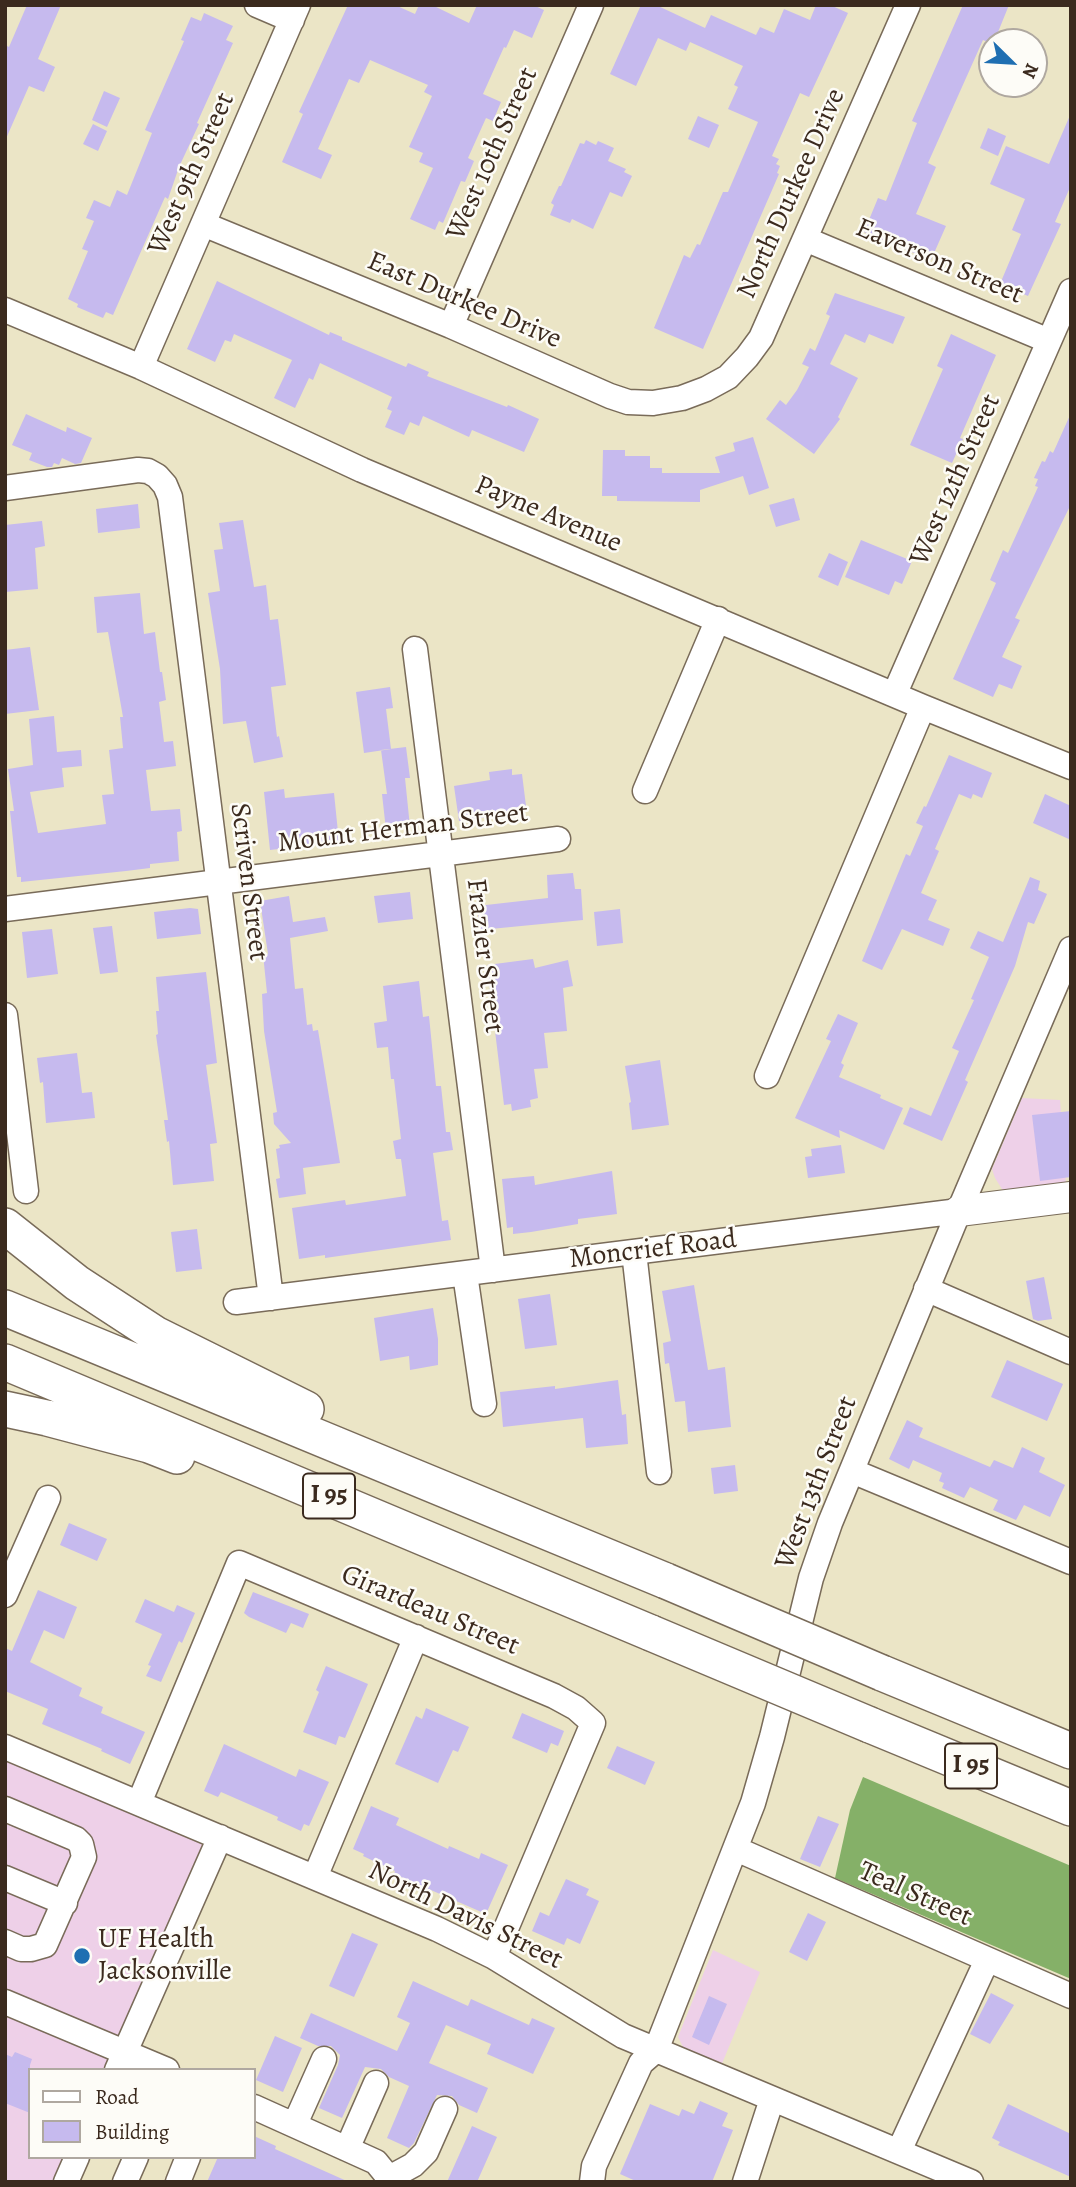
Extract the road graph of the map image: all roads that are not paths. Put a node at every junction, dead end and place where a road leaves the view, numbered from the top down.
1 (257, 5) edge
2 (591, 5) edge
3 (908, 5) edge
4 (295, 13) edge
5 (203, 224) junction
6 (805, 239) junction
7 (1071, 291) edge
8 (5, 310) edge
9 (451, 326) junction
10 (1049, 341) junction
11 (141, 367) junction
12 (706, 390) joint
13 (5, 488) edge
14 (718, 619) junction
15 (415, 649) dead end
16 (895, 693) junction
17 (923, 707) junction
18 (1071, 767) edge
19 (645, 791) dead end
20 (558, 839) dead end
21 (442, 855) junction
22 (218, 883) junction
23 (5, 909) edge
24 (1071, 949) edge
25 (5, 1015) edge
26 (767, 1076) dead end
27 (26, 1191) dead end
28 (1071, 1197) edge
29 (959, 1210) junction
30 (5, 1226) edge
31 (634, 1252) junction
32 (493, 1270) junction
33 (465, 1274) junction
34 (926, 1289) junction
35 (271, 1298) junction
36 (236, 1302) dead end
37 (5, 1308) edge
38 (1071, 1352) edge
39 (5, 1362) edge
40 (484, 1404) dead end
41 (5, 1409) edge
42 (852, 1471) junction
43 (659, 1472) dead end
44 (284, 1477) junction
45 (426, 1481) junction
46 (48, 1498) dead end
47 (1071, 1562) edge
48 (5, 1595) edge
49 (416, 1637) junction
50 (5, 1747) edge
51 (1071, 1751) edge
52 (139, 1803) junction
53 (1071, 1808) edge
54 (5, 1809) edge
55 (220, 1837) junction
56 (736, 1849) junction
57 (315, 1877) junction
58 (5, 1878) edge
59 (65, 1903) junction
60 (5, 1942) edge
61 (494, 1957) junction
62 (987, 1960) junction
63 (1071, 1996) edge
64 (5, 2002) edge
65 (656, 2050) junction
66 (324, 2059) dead end
67 (121, 2061) edge
68 (157, 2068) edge
69 (376, 2083) dead end
70 (772, 2099) junction
71 (256, 2108) edge
72 (445, 2109) dead end
73 (295, 2124) junction
74 (347, 2149) junction
75 (76, 2159) edge
76 (135, 2159) edge
77 (187, 2159) edge
78 (911, 2165) edge
79 (389, 2180) edge
80 (66, 2182) edge
81 (125, 2182) edge
82 (178, 2182) edge
83 (592, 2182) edge
84 (746, 2182) edge
85 (971, 2182) edge

1 - 4 street
2 - 9 street, West 10th Street
3 - 6 street, North Durkee Drive
4 - 5 street, West 9th Street
5 - 9 street, East Durkee Drive
5 - 11 street, West 9th Street
6 - 10 street, Eaverson Street
6 - 12 street, North Durkee Drive
7 - 10 street, West 12th Street
8 - 11 street, Payne Avenue
9 - 12 street, East Durkee Drive
10 - 16 street, West 12th Street
11 - 14 street, Payne Avenue
13 - 22 street, Scriven Street
14 - 16 street, Payne Avenue
14 - 19 street
15 - 21 street, Frazier Street
16 - 17 street, Payne Avenue
17 - 18 street, Payne Avenue
17 - 26 street
20 - 21 street, Mount Herman Street
21 - 22 street, Mount Herman Street
21 - 32 street, Frazier Street
22 - 23 street, Mount Herman Street
22 - 35 street, Scriven Street
24 - 29 street, West 13th Street
25 - 27 street
28 - 29 main road, Moncrief Road
29 - 31 street, Moncrief Road
29 - 34 street, West 13th Street
30 - 45 highway
31 - 32 street, Moncrief Road
31 - 43 street
32 - 33 street, Moncrief Road
33 - 35 street, Moncrief Road
33 - 40 street
34 - 38 street
34 - 42 street, West 13th Street
35 - 36 street, Moncrief Road
37 - 45 highway, I 95
39 - 44 highway, I 95
41 - 44 highway
42 - 47 street
42 - 56 street, West 13th Street
44 - 53 highway, I 95, bridge
45 - 51 highway, I 95, bridge
46 - 48 street
49 - 52 street, Girardeau Street
49 - 57 street
49 - 61 street, Girardeau Street
50 - 52 street, North Davis Street
52 - 55 street, North Davis Street
54 - 59 street
55 - 57 street, North Davis Street
55 - 67 street
56 - 62 street, Teal Street
56 - 65 street, West 13th Street
57 - 61 street, North Davis Street
58 - 59 street
59 - 60 street
61 - 65 street, North Davis Street
62 - 63 street, Teal Street
62 - 78 street
64 - 67 street
65 - 70 street, North Davis Street
65 - 83 street, West 13th Street
66 - 73 street
67 - 68 street
69 - 74 street
70 - 78 street, North Davis Street
70 - 84 street
71 - 73 street
72 - 79 street
73 - 74 street
74 - 79 street
75 - 80 street
76 - 81 street
77 - 82 street
78 - 85 street, North Davis Street

